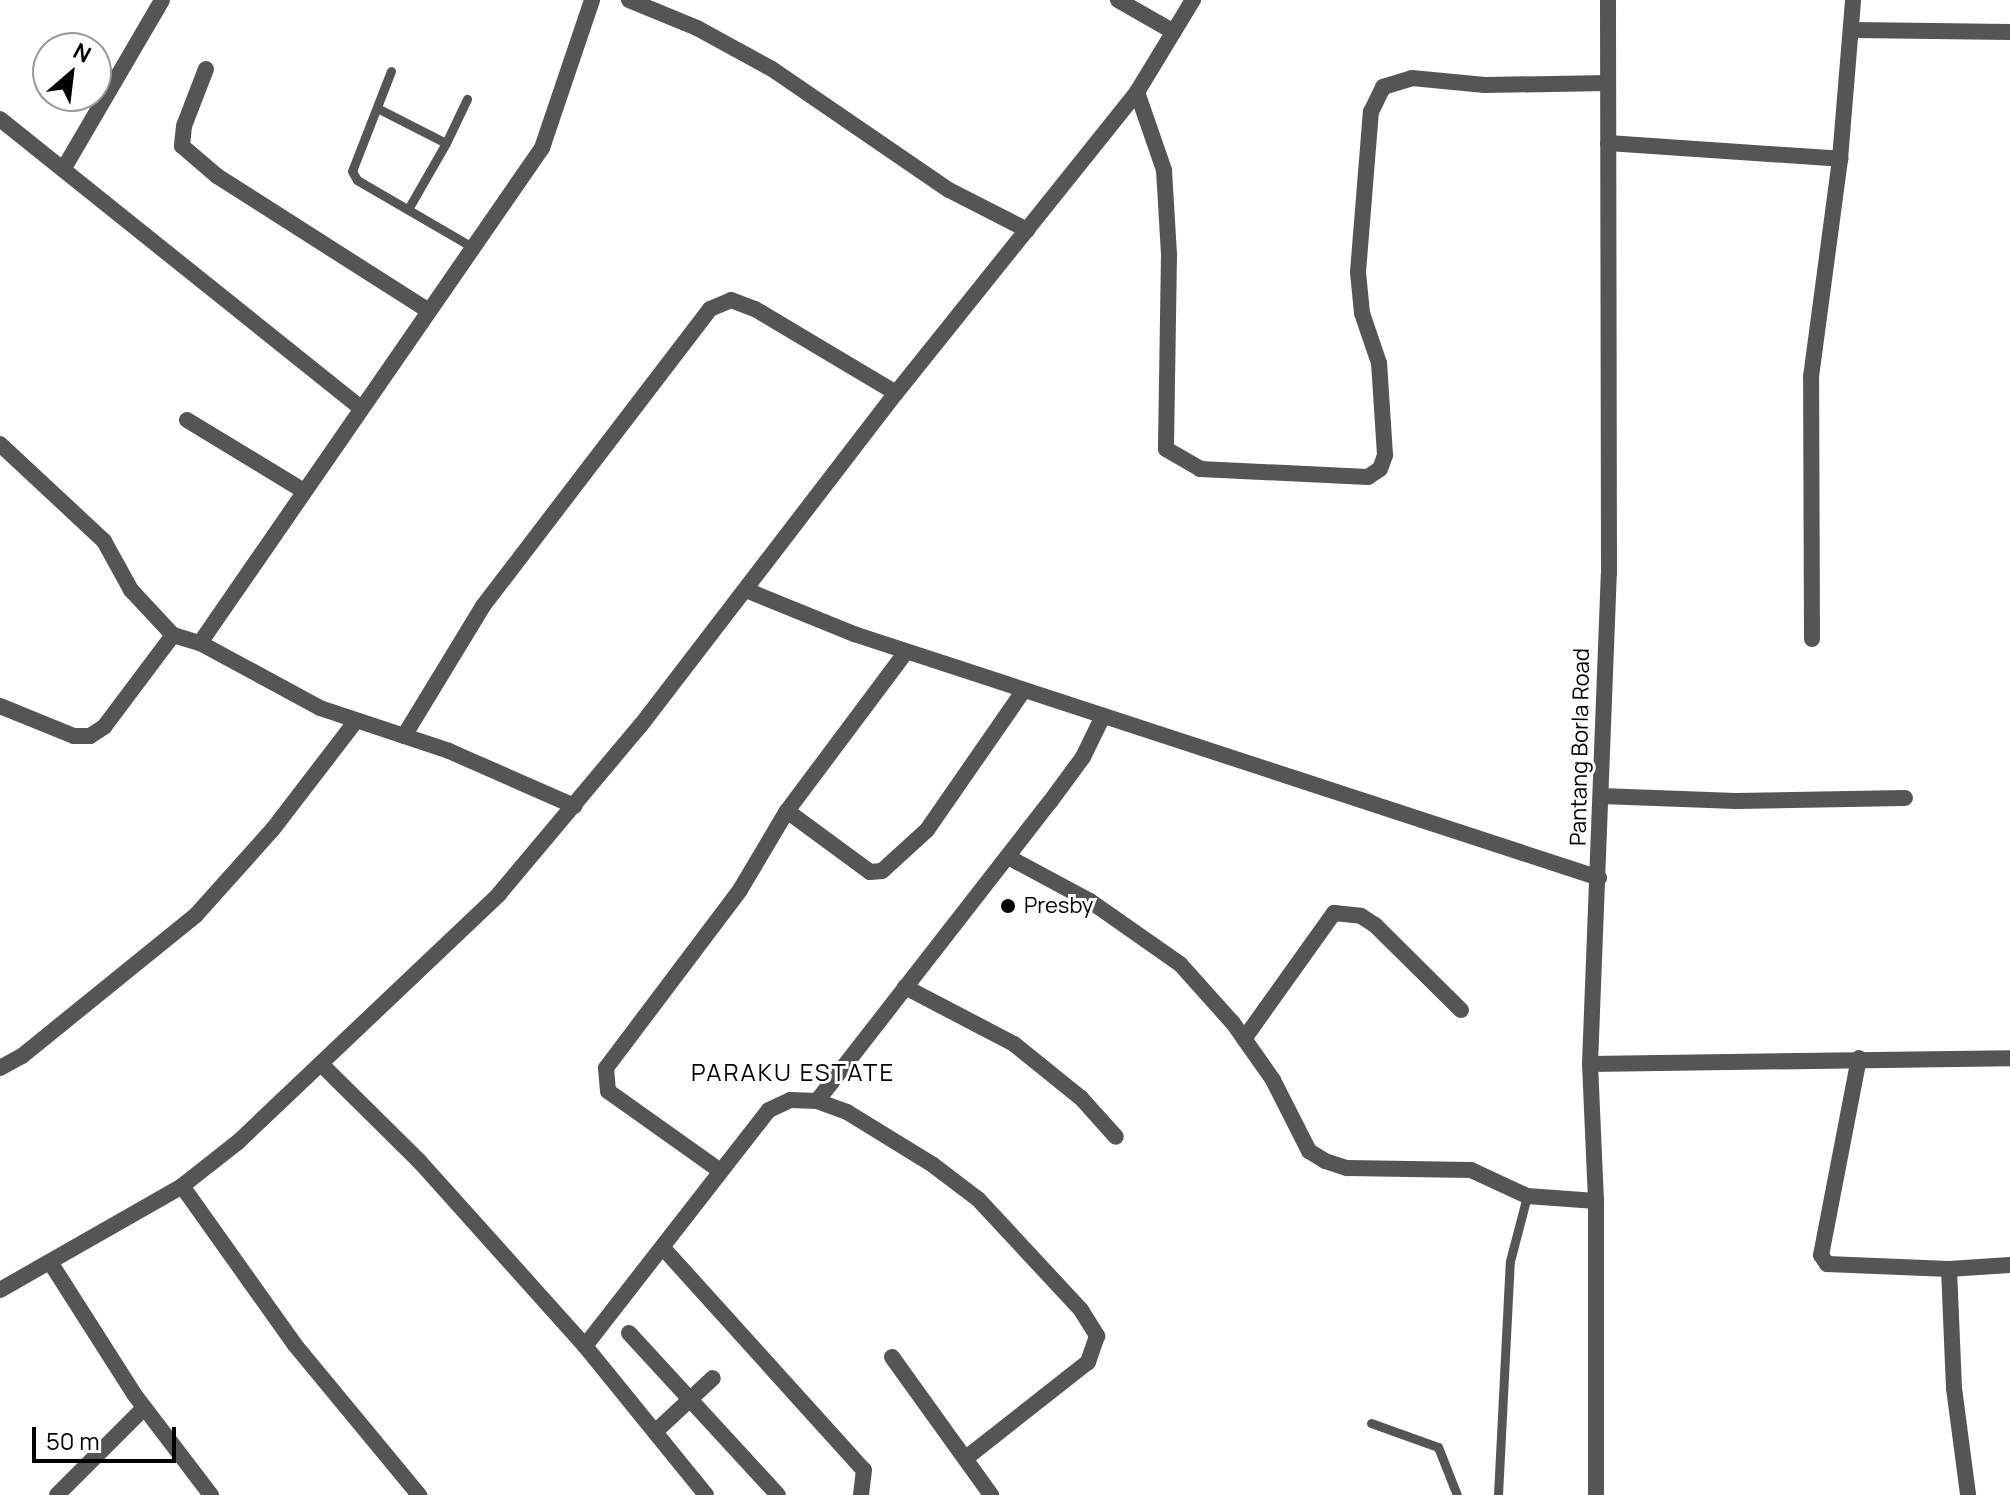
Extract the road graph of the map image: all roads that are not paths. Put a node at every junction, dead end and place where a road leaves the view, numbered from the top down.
1 (162, 0) edge
2 (592, 0) edge
3 (629, 0) edge
4 (1118, 0) edge
5 (1193, 0) edge
6 (1608, 0) edge
7 (1853, 0) edge
8 (1854, 30) junction
9 (1174, 32) junction
10 (2010, 32) edge
11 (206, 69) dead end
12 (391, 71) dead end
13 (1608, 83) junction
14 (1137, 92) junction
15 (467, 99) dead end
16 (379, 109) junction
17 (0, 119) edge
18 (446, 143) junction
19 (1608, 143) junction
20 (1840, 159) junction
21 (64, 168) junction
22 (408, 209) junction
23 (1027, 230) junction
24 (474, 248) junction
25 (427, 310) junction
26 (896, 393) junction
27 (361, 408) junction
28 (187, 420) dead end
29 (0, 444) edge
30 (304, 491) junction
31 (746, 590) junction
32 (173, 635) junction
33 (1812, 639) dead end
34 (200, 643) junction
35 (906, 652) junction
36 (1024, 690) junction
37 (0, 706) edge
38 (1103, 716) junction
39 (355, 722) junction
40 (404, 736) junction
41 (1601, 796) junction
42 (1905, 798) dead end
43 (574, 806) junction
44 (787, 811) junction
45 (1008, 857) junction
46 (1599, 878) junction
47 (905, 987) junction
48 (1461, 1010) dead end
49 (1244, 1039) junction
50 (1859, 1058) junction
51 (2010, 1058) edge
52 (321, 1064) junction
53 (1590, 1064) junction
54 (0, 1068) edge
55 (817, 1101) junction
56 (1116, 1137) dead end
57 (719, 1170) junction
58 (182, 1186) junction
59 (1527, 1196) junction
60 (1596, 1201) junction
61 (664, 1249) junction
62 (50, 1262) junction
63 (2010, 1265) edge
64 (1949, 1269) junction
65 (0, 1290) edge
66 (629, 1333) dead end
67 (585, 1346) junction
68 (892, 1357) dead end
69 (713, 1378) dead end
70 (689, 1400) junction
71 (144, 1408) junction
72 (1371, 1423) dead end
73 (655, 1432) junction
74 (966, 1458) junction
75 (57, 1495) edge
76 (211, 1495) edge
77 (419, 1495) edge
78 (706, 1495) edge
79 (778, 1495) edge
80 (861, 1495) edge
81 (991, 1495) edge
82 (1457, 1495) edge
83 (1498, 1495) edge
84 (1596, 1495) edge
85 (1968, 1495) edge

1 - 21 street
2 - 24 street
3 - 23 street
4 - 9 street
5 - 9 street
6 - 13 street, Pantang Borla Road
7 - 8 street
8 - 10 street
8 - 20 street
9 - 14 street
11 - 25 street
12 - 16 lane
13 - 14 street
13 - 19 street, Pantang Borla Road
14 - 23 street
15 - 18 lane
16 - 18 lane
16 - 22 lane
17 - 21 street
18 - 22 lane
19 - 20 street
19 - 41 street, Pantang Borla Road
20 - 33 street
21 - 27 street
22 - 24 lane
23 - 26 street
24 - 25 street
25 - 27 street
26 - 31 street
26 - 40 street
27 - 30 street
28 - 30 street
29 - 32 street
30 - 34 street
31 - 35 street
31 - 43 street
32 - 34 street
32 - 37 street
34 - 39 street
35 - 36 street
35 - 44 street
36 - 38 street
36 - 44 street
38 - 45 street
38 - 46 street
39 - 40 street
39 - 54 street
40 - 43 street
41 - 42 street
41 - 46 street, Pantang Borla Road
43 - 52 street
44 - 57 street
45 - 47 street
45 - 49 street
46 - 53 street, Pantang Borla Road
47 - 55 street
47 - 56 street
48 - 49 street
49 - 59 street
50 - 51 street
50 - 53 street
50 - 64 street
52 - 58 street
52 - 67 street
53 - 60 street, Pantang Borla Road
55 - 57 street
55 - 74 street
57 - 61 street
58 - 62 street
58 - 77 street
59 - 60 street
59 - 83 lane
60 - 84 street, Pantang Borla Road
61 - 67 street
61 - 80 street
62 - 65 street
62 - 71 street
63 - 64 street
64 - 85 street
66 - 70 street
67 - 73 street
68 - 74 street
69 - 70 street
70 - 73 street
70 - 79 street
71 - 75 street
71 - 76 street
72 - 82 lane
73 - 78 street
74 - 81 street

